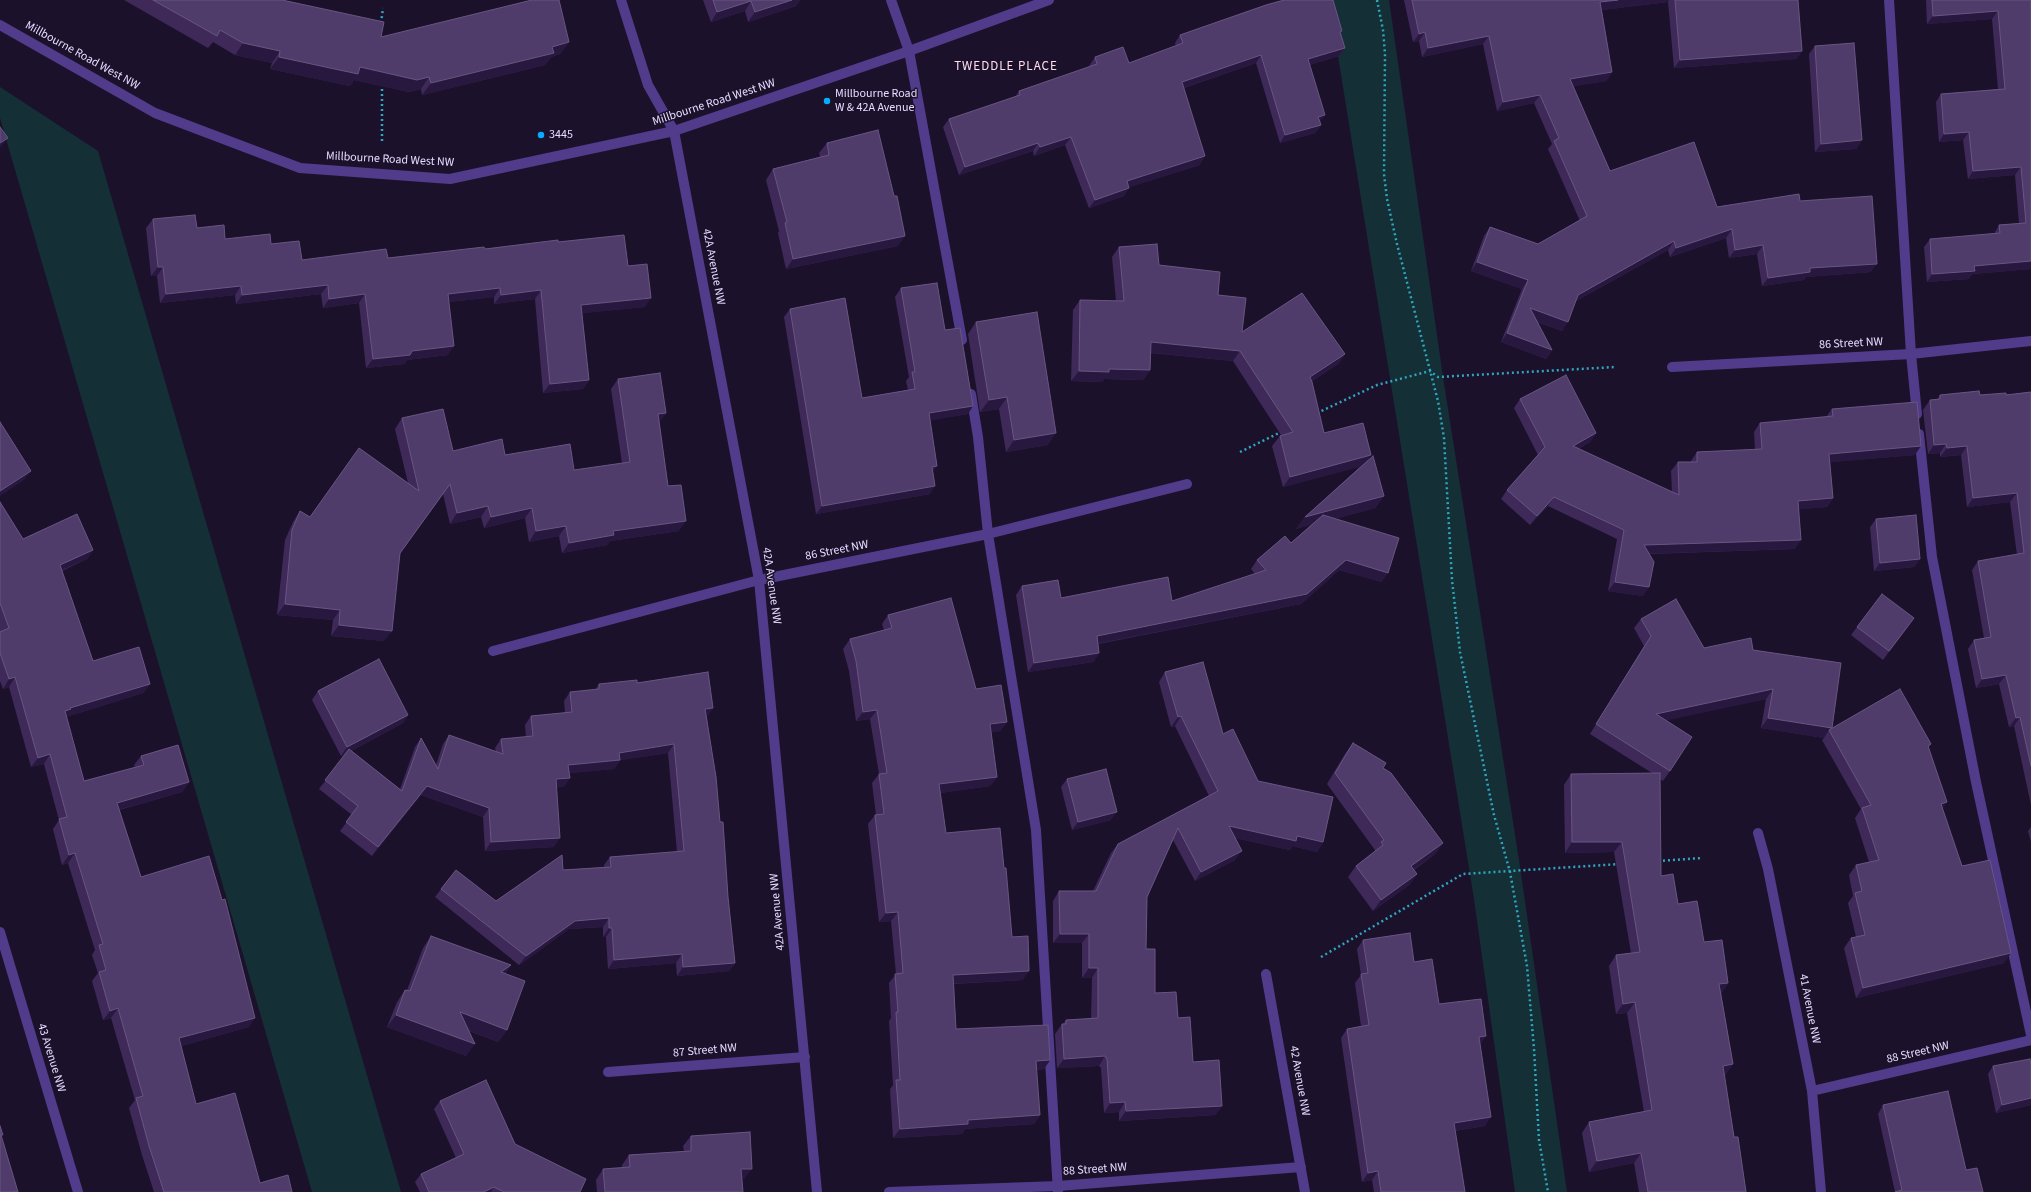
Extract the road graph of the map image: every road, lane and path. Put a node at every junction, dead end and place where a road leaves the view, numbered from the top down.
1 (621, 0) edge
2 (891, 0) edge
3 (1049, 0) edge
4 (1377, 0) edge
5 (1889, 0) edge
6 (383, 8) dead end
7 (380, 24) edge
8 (0, 25) edge
9 (909, 51) junction
10 (382, 78) edge
11 (674, 131) junction
12 (382, 143) dead end
13 (2031, 341) edge
14 (964, 351) edge
15 (1911, 354) junction
16 (1615, 367) dead end
17 (1672, 367) dead end
18 (1430, 371) junction
19 (969, 382) edge
20 (1310, 416) edge
21 (1282, 431) edge
22 (1240, 452) dead end
23 (1187, 484) dead end
24 (988, 534) junction
25 (759, 580) junction
26 (493, 651) dead end
27 (1758, 833) dead end
28 (1702, 858) dead end
29 (1656, 862) edge
30 (1625, 864) edge
31 (1510, 872) junction
32 (0, 932) edge
33 (1321, 957) dead end
34 (1266, 974) dead end
35 (2031, 1035) edge
36 (2031, 1040) edge
37 (805, 1057) junction
38 (608, 1072) dead end
39 (1812, 1091) junction
40 (1301, 1167) junction
41 (1058, 1189) edge
42 (78, 1192) edge
43 (817, 1192) edge
44 (889, 1192) edge
45 (1305, 1192) edge
46 (1548, 1192) edge
47 (1821, 1192) edge

1 - 11 street, 42A Avenue NW
2 - 9 street
3 - 9 street, Millbourne Road West NW
4 - 18 path
5 - 15 street
6 - 7 path
8 - 11 street, Millbourne Road West NW
9 - 11 street, Millbourne Road West NW
9 - 14 street
10 - 12 path
11 - 25 street, 42A Avenue NW
13 - 15 street, 86 Street NW
15 - 17 street, 86 Street NW
15 - 35 street
16 - 18 path
18 - 20 path
18 - 31 path
19 - 24 street
21 - 22 path
23 - 24 street, 86 Street NW
24 - 25 street, 86 Street NW
24 - 41 street
25 - 26 street, 86 Street NW
25 - 37 street, 42A Avenue NW
27 - 39 street, 41 Avenue NW
28 - 29 path
30 - 31 path
31 - 33 path
31 - 46 path
32 - 42 street, 43 Avenue NW
34 - 40 street, 42 Avenue NW
36 - 39 street, 88 Street NW
37 - 38 street, 87 Street NW
37 - 43 street, 42A Avenue NW
39 - 47 street, 41 Avenue NW
40 - 41 street, 88 Street NW
40 - 45 street, 42 Avenue NW
41 - 44 street, 88 Street NW

